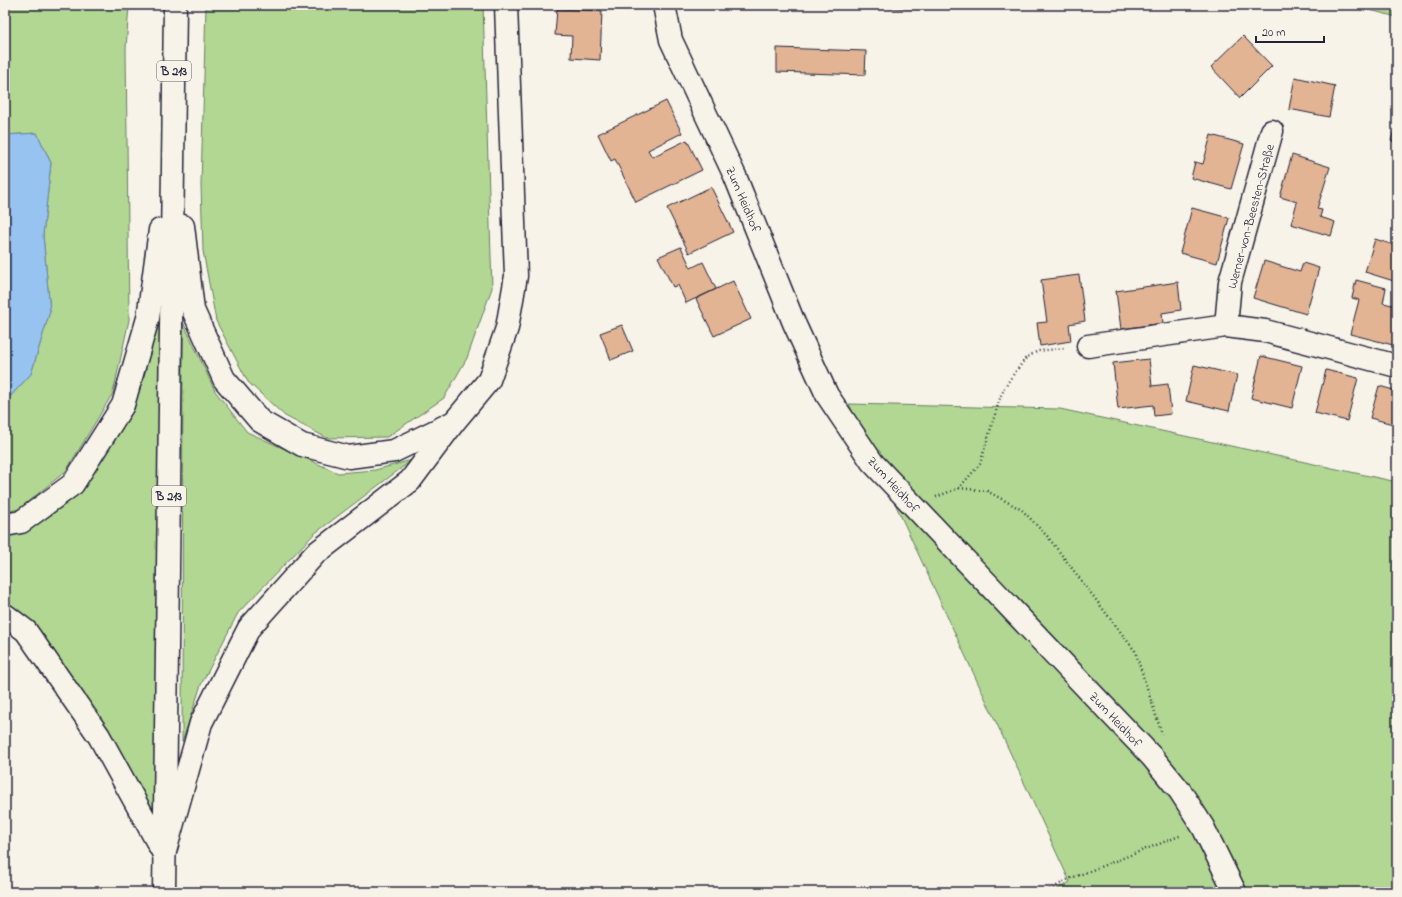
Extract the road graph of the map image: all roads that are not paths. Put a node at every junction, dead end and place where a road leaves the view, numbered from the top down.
1 (175, 5) edge
2 (506, 5) edge
3 (664, 5) edge
4 (1272, 131) dead end
5 (173, 138) junction
6 (1226, 326) junction
7 (1088, 346) road end
8 (1397, 366) edge
9 (454, 422) junction
10 (5, 525) edge
11 (5, 615) edge
12 (164, 855) junction
13 (164, 892) edge
14 (1235, 892) edge

1 - 5 main road, B 213
2 - 9 main road
3 - 14 main road, Zum Heidhof
4 - 6 main road, Werner-von-Beesten-Straße
5 - 9 main road
5 - 10 main road
5 - 12 main road, B 213
6 - 7 main road
6 - 8 main road
9 - 12 main road
11 - 12 main road
12 - 13 main road, B 213

